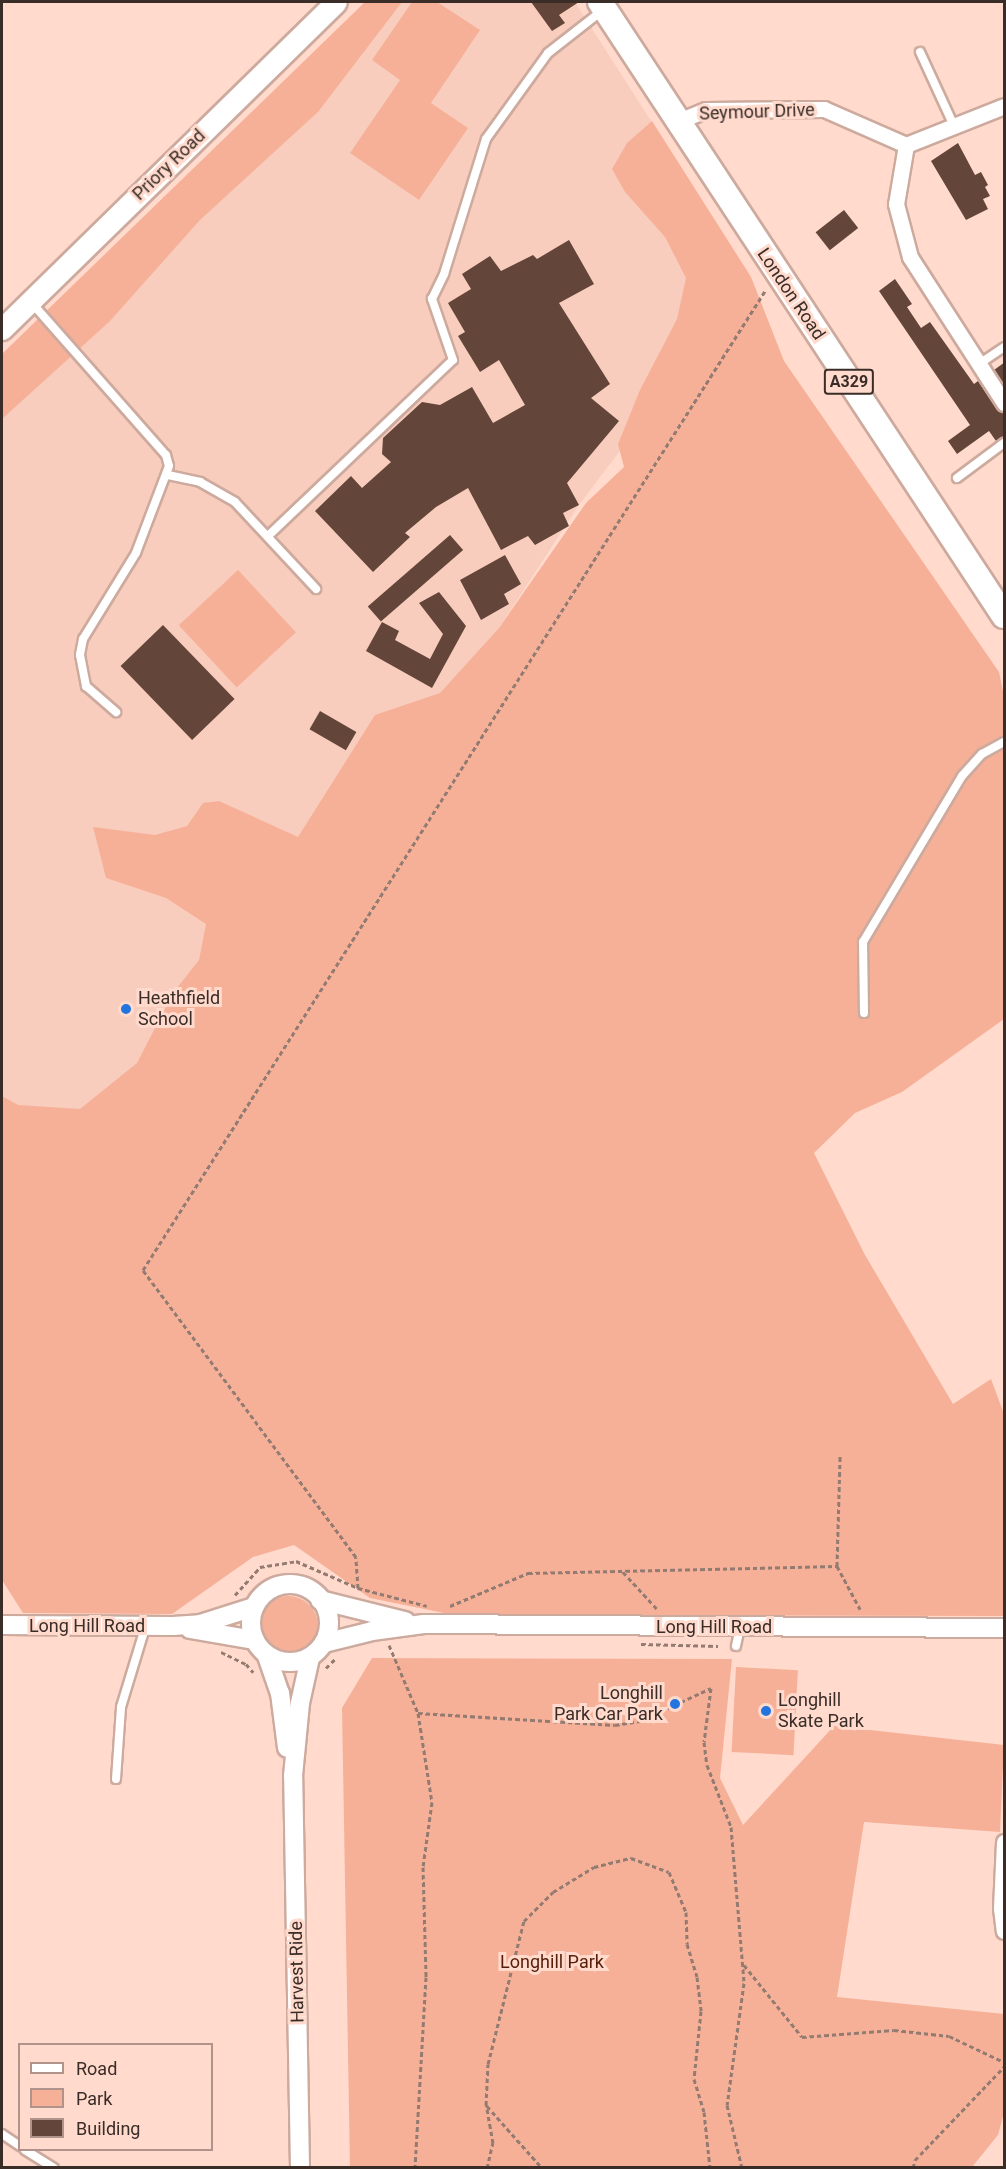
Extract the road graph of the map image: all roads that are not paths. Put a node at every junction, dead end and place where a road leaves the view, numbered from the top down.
1 (336, 2) edge
2 (602, 5) edge
3 (920, 52) dead end
4 (1005, 106) edge
5 (676, 122) junction
6 (954, 126) junction
7 (906, 145) junction
8 (30, 301) junction
9 (2, 329) edge
10 (1005, 347) edge
11 (979, 364) junction
12 (1005, 403) edge
13 (1005, 443) edge
14 (168, 475) junction
15 (957, 478) dead end
16 (268, 536) junction
17 (316, 589) dead end
18 (1005, 616) edge
19 (116, 712) dead end
20 (1005, 742) edge
21 (864, 1013) dead end
22 (320, 1600) junction
23 (254, 1607) junction
24 (424, 1624) junction
25 (2, 1625) edge
26 (145, 1626) junction
27 (173, 1626) junction
28 (740, 1627) junction
29 (1005, 1628) edge
30 (255, 1640) junction
31 (324, 1643) junction
32 (736, 1646) dead end
33 (267, 1656) junction
34 (309, 1658) junction
35 (293, 1776) junction
36 (116, 1779) dead end
37 (1005, 1842) edge
38 (1005, 1931) edge
39 (2, 2134) edge
40 (18, 2145) edge
41 (27, 2151) edge
42 (54, 2168) edge
43 (300, 2168) edge

1 - 8 main road, Priory Road
2 - 5 main road, London Road / A329
2 - 16 lane
3 - 6 lane
4 - 6 street
5 - 7 street, Seymour Drive
5 - 18 main road, London Road / A329
6 - 7 street
7 - 11 street
8 - 9 main road, Priory Road
8 - 14 lane
10 - 11 lane
11 - 12 street
13 - 15 lane
14 - 16 lane
14 - 19 lane
16 - 17 lane
20 - 21 lane
22 - 23 street
22 - 24 street, Long Hill Road
22 - 31 street
23 - 27 street, Long Hill Road
23 - 30 street
24 - 28 street, Long Hill Road
24 - 31 street, Long Hill Road
25 - 26 street, Long Hill Road
26 - 27 street, Long Hill Road
26 - 36 lane
27 - 30 street, Long Hill Road
28 - 29 street, Long Hill Road
28 - 32 lane
30 - 33 street
31 - 34 street
33 - 34 street
33 - 35 street, Harvest Ride
34 - 35 street, Harvest Ride
35 - 43 street, Harvest Ride
37 - 38 street
39 - 40 lane
41 - 42 lane

